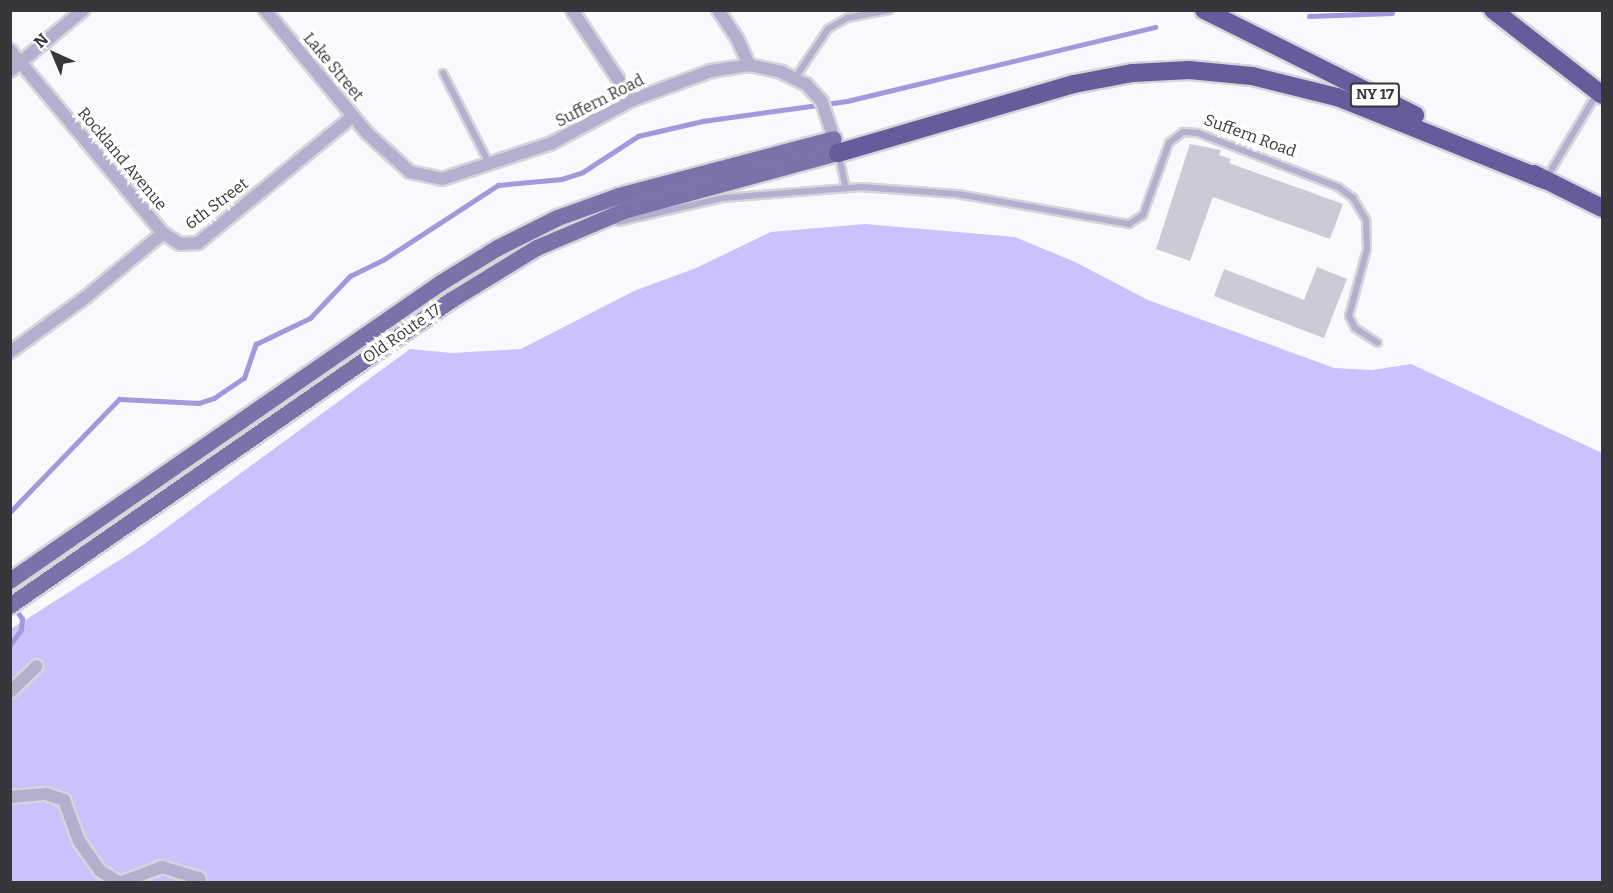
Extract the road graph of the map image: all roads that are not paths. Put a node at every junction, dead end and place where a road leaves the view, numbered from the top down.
1 (83, 10) edge
2 (265, 10) edge
3 (572, 10) edge
4 (718, 10) edge
5 (889, 10) edge
6 (1204, 10) edge
7 (1493, 10) edge
8 (10, 50) edge
9 (21, 63) junction
10 (749, 65) junction
11 (10, 71) edge
12 (443, 73) dead end
13 (795, 78) junction
14 (1600, 93) edge
15 (632, 100) junction
16 (353, 116) junction
17 (836, 146) junction
18 (489, 163) junction
19 (1545, 180) junction
20 (846, 188) junction
21 (1602, 208) edge
22 (163, 233) junction
23 (480, 282) junction
24 (1378, 343) dead end
25 (10, 352) edge
26 (10, 581) edge
27 (15, 603) edge
28 (37, 666) dead end
29 (10, 692) edge
30 (10, 797) edge
31 (120, 882) edge
32 (200, 882) edge

1 - 9 street
2 - 16 street, Lake Street
3 - 15 street
4 - 10 street
5 - 13 lane
6 - 19 highway, NY 17
7 - 14 highway
8 - 9 street, Rockland Avenue
9 - 11 street
9 - 22 street, Rockland Avenue
10 - 13 street, Suffern Road
10 - 15 street, Suffern Road
12 - 18 lane
13 - 17 street, Suffern Road
14 - 19 lane
15 - 18 street, Suffern Road
16 - 18 street, Suffern Road
16 - 22 street, 6th Street
17 - 19 highway
17 - 20 lane, Suffern Road
17 - 23 main road, Old Route 17
17 - 26 main road, Old Route 17
19 - 21 highway, NY 17
20 - 23 lane, Suffern Road
20 - 24 lane, Suffern Road
22 - 25 street, 6th Street
23 - 27 main road, Old Route 17
28 - 29 street
30 - 31 street
31 - 32 street

